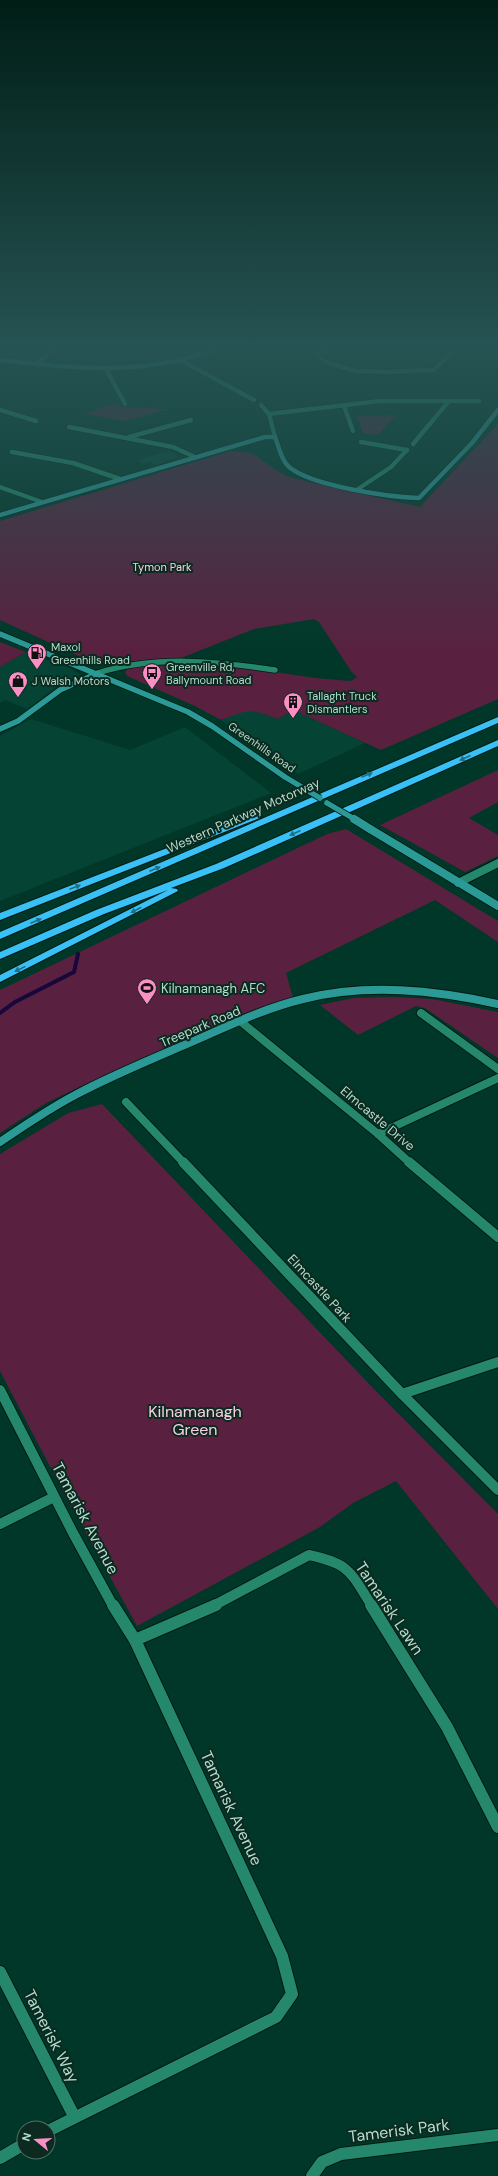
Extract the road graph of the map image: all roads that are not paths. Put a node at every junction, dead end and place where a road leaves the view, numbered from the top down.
1 (177, 450) edge
2 (221, 450) edge
3 (279, 450) edge
4 (404, 450) edge
5 (466, 450) edge
6 (12, 452) dead end
7 (195, 457) junction
8 (120, 479) junction
9 (0, 486) edge
10 (358, 488) junction
11 (42, 502) junction
12 (0, 515) edge
13 (0, 634) edge
14 (275, 670) dead end
15 (98, 673) junction
16 (498, 720) edge
17 (0, 729) edge
18 (498, 743) edge
19 (332, 790) junction
20 (498, 863) edge
21 (220, 866) junction
22 (458, 883) junction
23 (498, 906) edge
24 (0, 917) edge
25 (0, 936) edge
26 (0, 956) edge
27 (0, 979) edge
28 (498, 1004) edge
29 (421, 1013) dead end
30 (240, 1021) junction
31 (498, 1069) edge
32 (498, 1078) edge
33 (126, 1102) dead end
34 (378, 1134) junction
35 (0, 1142) edge
36 (494, 1228) edge
37 (498, 1237) edge
38 (498, 1362) edge
39 (0, 1390) edge
40 (402, 1394) junction
41 (498, 1490) edge
42 (54, 1497) junction
43 (0, 1524) edge
44 (135, 1640) junction
45 (498, 1827) edge
46 (0, 1972) edge
47 (74, 2116) junction
48 (56, 2126) edge
49 (498, 2135) edge
50 (16, 2149) edge
51 (0, 2158) edge
52 (312, 2176) edge

1 - 7 street
2 - 7 street
3 - 10 street
4 - 10 street
5 - 10 street
6 - 8 street
7 - 8 street
8 - 11 street
9 - 11 street
11 - 12 street
13 - 15 street, Greenhills Road
14 - 15 street
15 - 17 street
15 - 22 street, Greenhills Road, bridge
19 -> 16 highway, Western Parkway Motorway
18 -> 21 highway
24 -> 19 highway
25 -> 19 highway, Western Parkway Motorway
20 - 22 street
21 - 26 highway
21 -> 27 highway
22 - 23 street, Greenhills Road
28 - 30 street, Treepark Road
29 - 31 street
30 - 34 street, Elmcastle Drive
30 - 35 street, Treepark Road
32 - 34 street
33 - 40 street, Elmcastle Park
34 - 36 street, Elmcastle Drive
36 - 37 street, Elmcastle Drive
38 - 40 street
39 - 42 street, Tamarisk Avenue
40 - 41 street, Elmcastle Park
42 - 43 street
42 - 44 street, Tamarisk Avenue
44 - 45 street, Tamarisk Lawn
44 - 47 street, Tamarisk Avenue
46 - 47 street, Tamerisk Way
47 - 48 street, Tamarisk Avenue
49 - 52 street, Tamerisk Park
50 - 51 street

